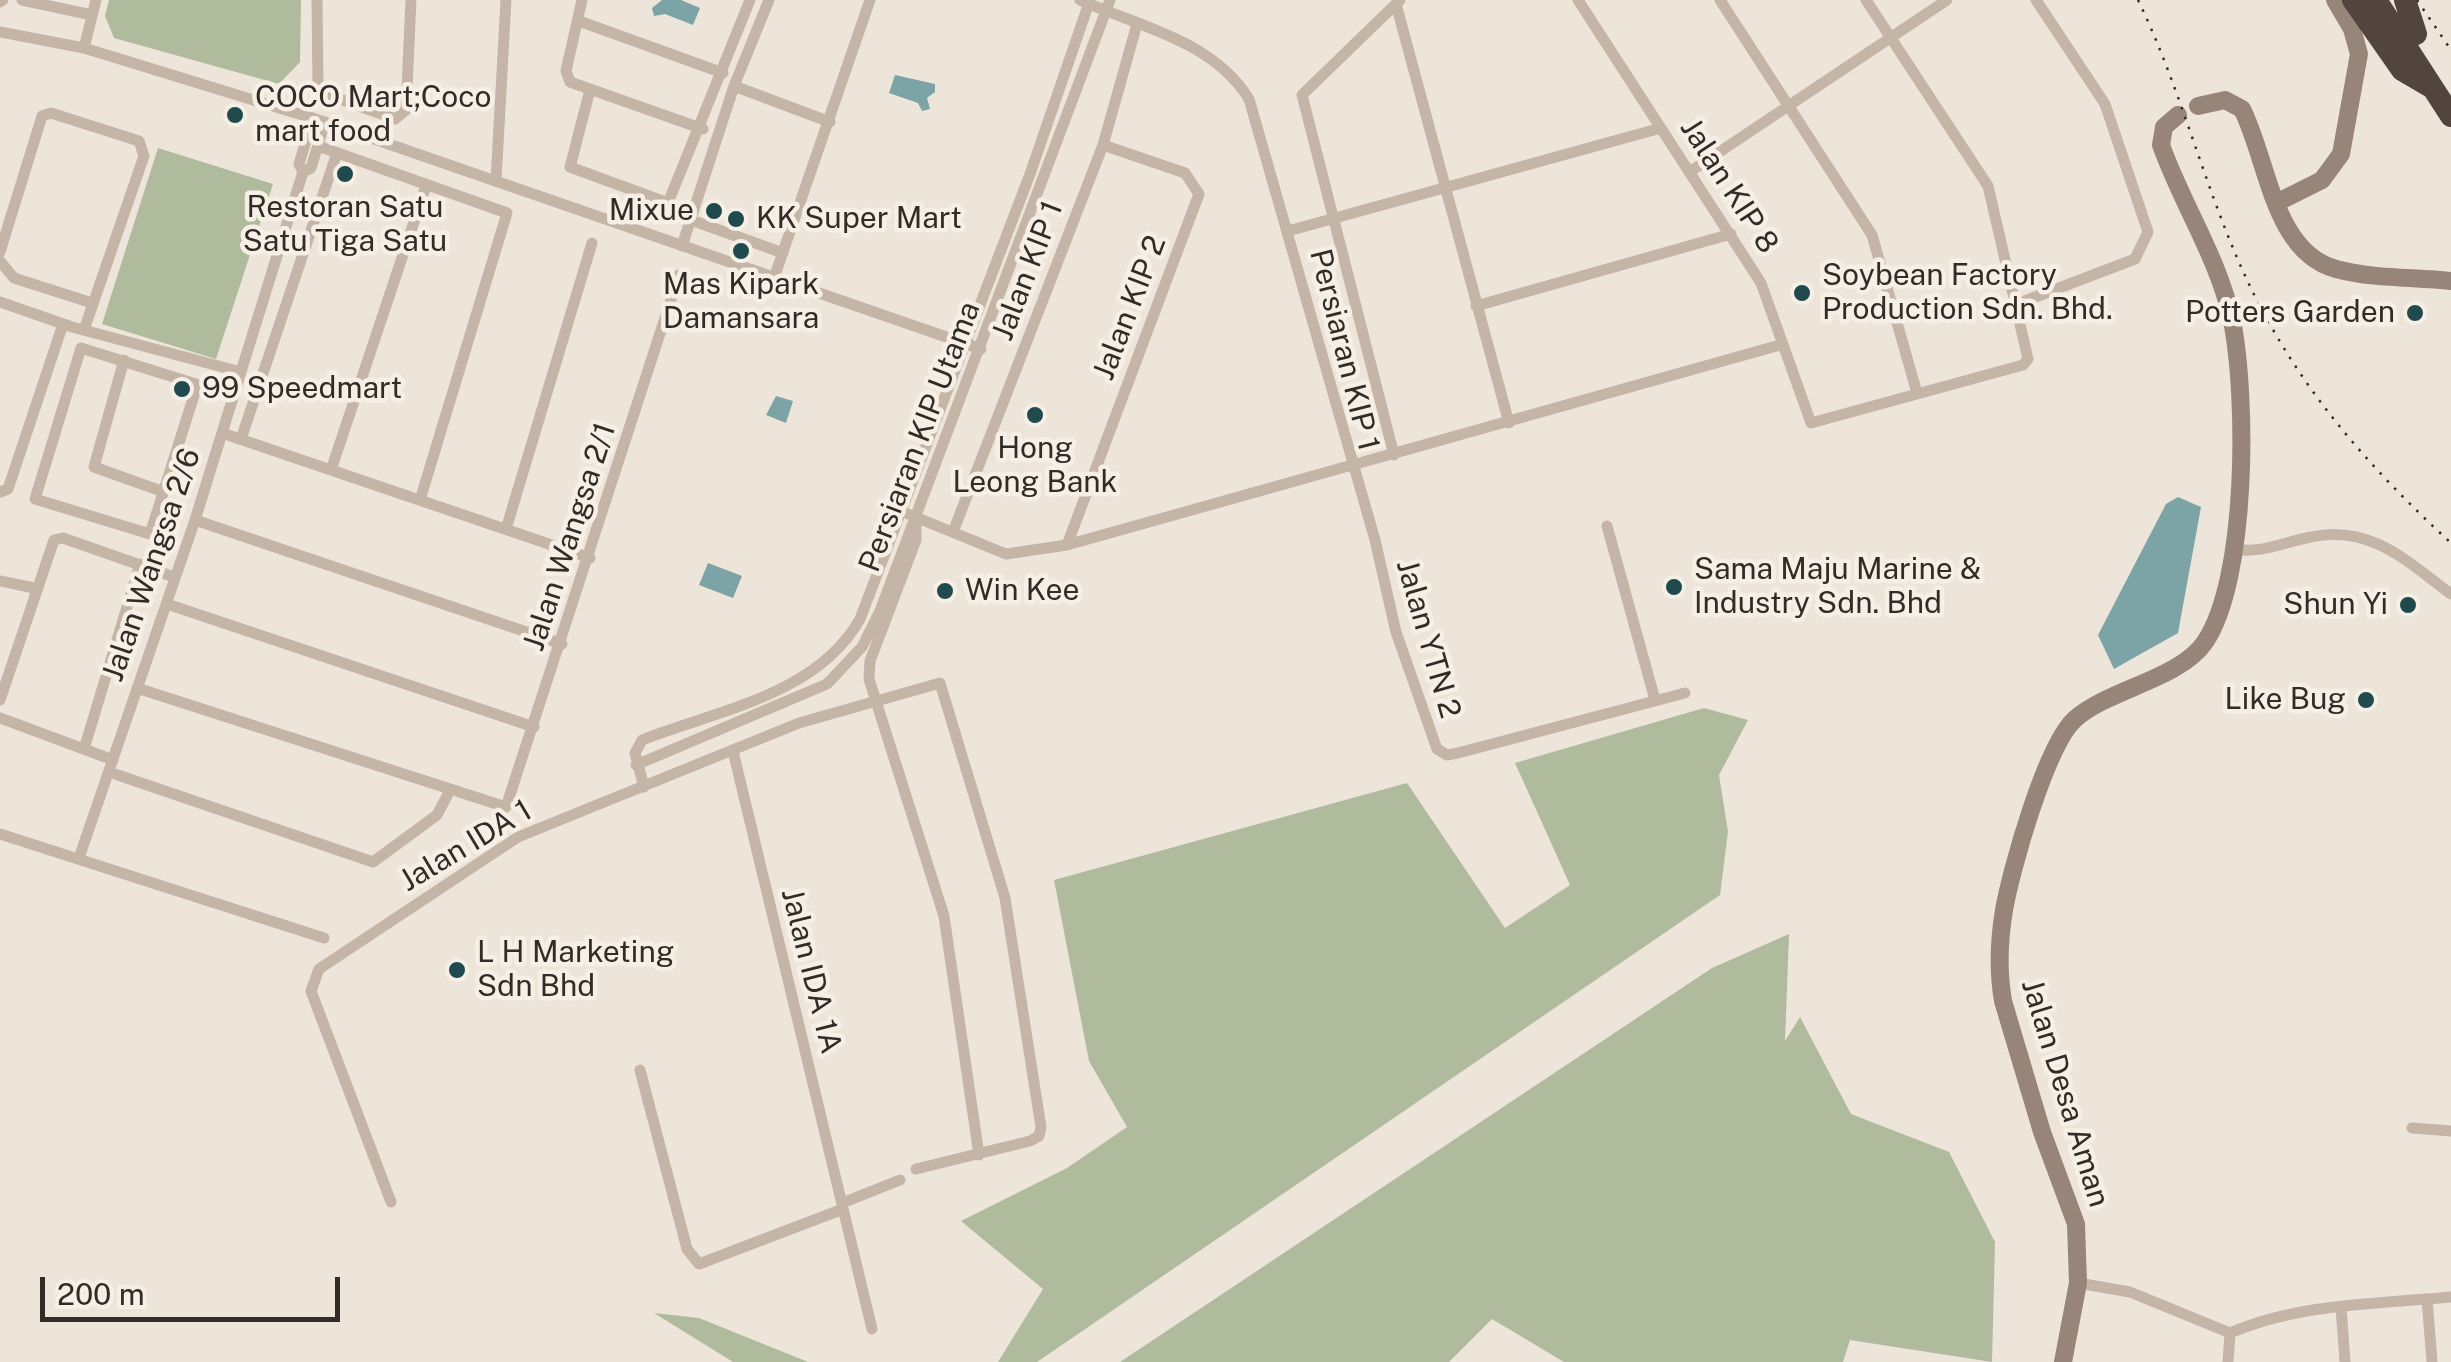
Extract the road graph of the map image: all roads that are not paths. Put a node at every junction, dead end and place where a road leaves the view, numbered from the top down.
1 (22, 0) edge
2 (96, 0) edge
3 (317, 0) edge
4 (411, 0) edge
5 (506, 0) edge
6 (582, 0) edge
7 (750, 0) edge
8 (768, 0) edge
9 (870, 0) edge
10 (1578, 0) edge
11 (1720, 0) edge
12 (1866, 0) edge
13 (1947, 0) edge
14 (2036, 0) edge
15 (2335, 0) edge
16 (2353, 0) edge
17 (2376, 0) edge
18 (2393, 0) edge
19 (2405, 0) edge
20 (1086, 1) edge
21 (1398, 2) edge
22 (1108, 5) edge
23 (92, 15) junction
24 (579, 21) junction
25 (1137, 24) junction
26 (0, 32) edge
27 (2416, 34) junction
28 (1891, 38) junction
29 (84, 48) junction
30 (722, 73) junction
31 (734, 86) junction
32 (2443, 88) edge
33 (590, 90) junction
34 (1788, 106) junction
35 (2198, 106) dead end
36 (2178, 114) dead end
37 (2451, 116) edge
38 (319, 120) junction
39 (830, 122) junction
40 (700, 128) junction
41 (1661, 128) junction
42 (718, 134) junction
43 (693, 145) junction
44 (1104, 145) junction
45 (318, 146) junction
46 (713, 152) junction
47 (337, 153) junction
48 (1691, 171) junction
49 (303, 172) junction
50 (496, 181) junction
51 (426, 186) junction
52 (1444, 189) junction
53 (2278, 202) junction
54 (1332, 219) junction
55 (690, 220) junction
56 (1288, 231) junction
57 (1732, 234) junction
58 (592, 243) dead end
59 (682, 246) junction
60 (0, 252) edge
61 (783, 253) junction
62 (0, 261) edge
63 (679, 275) dead end
64 (774, 278) junction
65 (2450, 280) edge
66 (0, 302) edge
67 (92, 303) junction
68 (2017, 304) junction
69 (1476, 306) junction
70 (63, 324) junction
71 (84, 330) junction
72 (964, 343) junction
73 (1780, 344) junction
74 (981, 349) junction
75 (124, 360) junction
76 (241, 372) junction
77 (197, 386) junction
78 (1916, 393) junction
79 (234, 396) junction
80 (1509, 423) junction
81 (222, 433) junction
82 (241, 439) junction
83 (1394, 455) junction
84 (1354, 467) junction
85 (332, 470) junction
86 (0, 492) edge
87 (164, 492) junction
88 (420, 500) junction
89 (909, 514) junction
90 (195, 520) junction
91 (1607, 526) dead end
92 (506, 529) junction
93 (953, 532) junction
94 (1068, 545) junction
95 (2234, 550) junction
96 (590, 558) junction
97 (140, 564) junction
98 (174, 577) junction
99 (0, 580) edge
100 (34, 588) junction
101 (2451, 594) edge
102 (167, 604) junction
103 (562, 644) junction
104 (842, 648) junction
105 (853, 659) junction
106 (137, 688) junction
107 (1685, 693) dead end
108 (0, 700) edge
109 (1656, 700) junction
110 (876, 703) junction
111 (0, 718) edge
112 (534, 727) junction
113 (84, 749) junction
114 (732, 751) junction
115 (636, 765) junction
116 (111, 766) junction
117 (644, 787) junction
118 (449, 792) junction
119 (0, 834) edge
120 (80, 858) junction
121 (324, 938) dead end
122 (640, 1070) dead end
123 (2412, 1128) dead end
124 (2451, 1130) edge
125 (979, 1155) junction
126 (916, 1170) dead end
127 (900, 1180) dead end
128 (391, 1202) dead end
129 (842, 1206) junction
130 (2078, 1284) junction
131 (2451, 1297) edge
132 (2426, 1299) junction
133 (2341, 1307) junction
134 (872, 1329) dead end
135 (2230, 1333) junction
136 (2063, 1362) edge
137 (2228, 1362) edge
138 (2345, 1362) edge
139 (2432, 1362) edge

1 - 23 street
2 - 23 street
3 - 4 street
5 - 50 street
6 - 24 street
7 - 30 street
8 - 31 street
9 - 39 street
10 - 41 street, Jalan KIP 8
11 - 34 street
12 - 28 street
13 - 28 street
14 - 68 street
15 - 53 street
16 - 32 highway
17 - 32 highway
18 - 27 highway
19 - 27 highway
20 - 22 street, Persiaran KIP 1
20 - 72 street, Persiaran KIP Utama
21 - 52 street
21 - 54 street
22 - 25 street, Persiaran KIP 1
22 - 74 street, Persiaran KIP Utama
23 - 29 street
24 - 30 street
24 - 33 street
25 - 44 street, Jalan KIP 1
25 - 56 street, Persiaran KIP 1
26 - 29 street
27 - 32 highway
28 - 34 street
28 - 68 street
29 - 38 street
30 - 40 street
31 - 39 street
31 - 42 street
32 - 37 highway
33 - 40 street
33 - 43 street
34 - 48 street
34 - 78 street
35 - 53 street
36 - 95 street, Jalan Desa Aman
38 - 45 street, Jalan Wangsa 2/6
38 - 49 street, Jalan Wangsa 2/6
38 - 50 street
39 - 61 street
40 - 42 street
40 - 43 street
41 - 48 street, Jalan KIP 8
41 - 52 street
42 - 46 street
43 - 46 street
44 - 93 street, Jalan KIP 1
44 - 94 street, Jalan KIP 2
45 - 47 street
45 - 49 street, Jalan Wangsa 2/6
46 - 55 street
47 - 51 street
47 - 82 street
48 - 57 street, Jalan KIP 8
49 - 76 street, Jalan Wangsa 2/6
50 - 59 street
51 - 85 street
51 - 88 street
52 - 54 street
52 - 69 street
53 - 65 street
54 - 56 street
54 - 83 street
55 - 59 street
55 - 61 street
56 - 84 street, Persiaran KIP 1
57 - 69 street
57 - 73 street, Jalan KIP 8
58 - 92 street
59 - 64 street
60 - 67 street
61 - 64 street
62 - 67 street
63 - 96 street, Jalan Wangsa 2/1
64 - 72 street
66 - 70 street
67 - 71 street
68 - 78 street
69 - 80 street
70 - 71 street
70 - 86 street
71 - 76 street
72 - 74 street
72 - 89 street, Persiaran KIP Utama
73 - 78 street, Jalan KIP 8
73 - 80 street
74 - 89 street, Persiaran KIP Utama
75 - 77 street
75 - 87 street
75 - 87 street
76 - 79 street, Jalan Wangsa 2/6
77 - 79 street
77 - 87 street
79 - 81 street, Jalan Wangsa 2/6
80 - 83 street
81 - 82 street
81 - 90 street, Jalan Wangsa 2/6
82 - 85 street
83 - 84 street
84 - 94 street, Persiaran KIP 1
84 - 109 street, Jalan YTN 2
85 - 88 street
88 - 92 street
89 - 93 street, Persiaran KIP 1
89 - 104 street, Persiaran KIP Utama
89 - 105 street, Persiaran KIP Utama
89 - 110 street
90 - 98 street, Jalan Wangsa 2/6
90 - 103 street
91 - 109 street
92 - 96 street
93 - 94 street, Persiaran KIP 1
95 - 101 street
95 - 130 street, Jalan Desa Aman
96 - 103 street, Jalan Wangsa 2/1
97 - 98 street
97 - 100 street
97 - 113 street
98 - 102 street, Jalan Wangsa 2/6
99 - 100 street
100 - 108 street
102 - 106 street, Jalan Wangsa 2/6
102 - 112 street
103 - 112 street, Jalan Wangsa 2/1
104 - 105 street
104 - 115 street, Persiaran KIP Utama
105 - 115 street, Persiaran KIP Utama
106 - 116 street, Jalan Wangsa 2/6
106 - 118 street
107 - 109 street, Jalan YTN 2
110 - 114 street, Jalan IDA 1
110 - 125 street
110 - 125 street, Jalan IDA 1
111 - 113 street
112 - 118 street, Jalan Wangsa 2/1
113 - 116 street
114 - 117 street, Jalan IDA 1
114 - 129 street, Jalan IDA 1A
115 - 117 street
116 - 118 street
116 - 120 street, Jalan Wangsa 2/6
117 - 128 street, Jalan IDA 1
119 - 120 street
120 - 121 street
122 - 129 street
123 - 124 street
125 - 126 street
127 - 129 street
129 - 134 street, Jalan IDA 1A
130 - 135 street
130 - 136 street, Jalan Desa Aman
131 - 132 street
132 - 133 street
132 - 139 street
133 - 135 street
133 - 138 street
135 - 137 street

